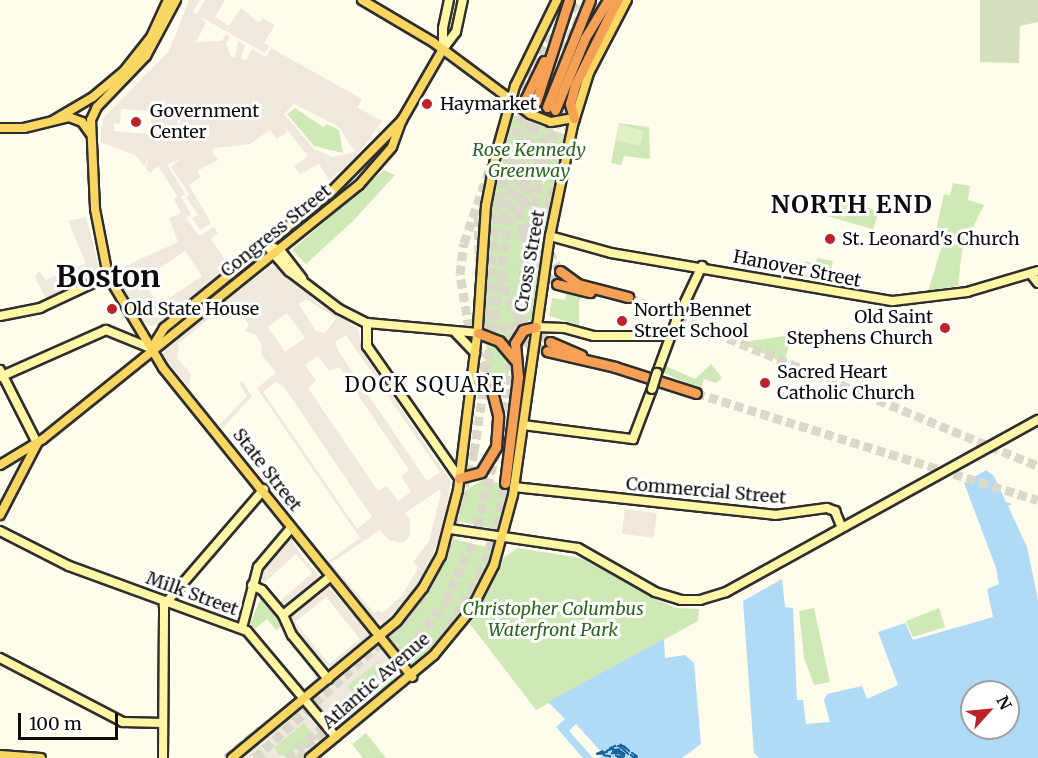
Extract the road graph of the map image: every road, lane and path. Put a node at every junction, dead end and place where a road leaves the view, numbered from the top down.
1 (168, 0) edge
2 (176, 0) edge
3 (362, 0) edge
4 (449, 0) edge
5 (463, 0) edge
6 (557, 0) edge
7 (569, 0) edge
8 (590, 0) edge
9 (596, 0) edge
10 (609, 0) edge
11 (617, 0) edge
12 (627, 0) edge
13 (583, 18) junction
14 (554, 44) junction
15 (443, 48) junction
16 (526, 98) tunnel mouth
17 (510, 100) junction
18 (536, 102) tunnel mouth
19 (574, 118) junction
20 (54, 120) junction
21 (402, 120) junction
22 (0, 128) edge
23 (90, 133) junction
24 (550, 236) junction
25 (266, 245) junction
26 (276, 253) junction
27 (702, 266) junction
28 (560, 271) tunnel mouth
29 (1035, 273) edge
30 (108, 276) junction
31 (1038, 283) edge
32 (557, 284) tunnel mouth
33 (607, 292) junction
34 (628, 297) tunnel mouth
35 (0, 316) edge
36 (367, 322) junction
37 (536, 327) junction
38 (454, 331) junction
39 (478, 333) junction
40 (670, 336) junction
41 (549, 347) tunnel mouth
42 (151, 349) junction
43 (475, 353) junction
44 (516, 362) junction
45 (1, 374) edge
46 (489, 379) tunnel mouth
47 (696, 393) tunnel mouth
48 (1038, 420) edge
49 (524, 425) junction
50 (37, 443) junction
51 (0, 465) edge
52 (459, 478) junction
53 (510, 485) junction
54 (264, 489) junction
55 (0, 515) edge
56 (841, 526) junction
57 (291, 528) junction
58 (450, 529) junction
59 (0, 531) edge
60 (503, 538) junction
61 (330, 577) junction
62 (252, 585) junction
63 (166, 600) junction
64 (284, 615) junction
65 (242, 628) junction
66 (380, 636) junction
67 (0, 658) edge
68 (412, 676) junction
69 (328, 679) junction
70 (304, 698) junction
71 (163, 723) junction
72 (336, 737) junction
73 (0, 755) edge
74 (41, 758) edge
75 (163, 758) edge
76 (231, 758) edge
77 (310, 758) edge

1 - 20 main road
2 - 23 main road
3 - 15 main road
4 - 15 main road
5 - 15 main road, Congress Street
6 - 17 main road
7 - 14 highway
8 - 13 highway
9 - 13 highway
10 - 13 highway
11 - 19 highway
12 - 19 main road, Cross Street
14 - 16 highway
14 - 18 highway
15 - 17 main road
15 - 21 main road, Congress Street
17 - 19 main road
17 - 39 main road
19 - 24 main road, Cross Street
20 - 22 main road
20 - 23 main road
21 - 25 main road, Congress Street
21 - 26 main road, Congress Street
23 - 30 main road, State Street
24 - 27 main road, Hanover Street
24 - 37 main road, Cross Street
25 - 26 main road
25 - 42 main road, Congress Street
26 - 36 main road
26 - 42 main road, Congress Street
27 - 29 main road, Hanover Street
27 - 40 main road
28 - 33 highway
29 - 31 main road
30 - 35 main road
30 - 42 main road, State Street
32 - 33 highway
33 - 34 highway
36 - 38 main road
36 - 52 main road
37 - 40 main road
37 - 44 highway
37 - 49 main road, Cross Street
38 - 39 main road
38 - 43 main road
39 - 43 main road
39 - 44 highway
40 - 49 main road, bridge
41 - 47 highway
42 - 45 main road
42 - 50 main road, Congress Street
42 - 54 main road, State Street
43 - 52 main road
44 - 53 highway
45 - 50 main road
46 - 52 highway
48 - 56 main road
49 - 53 main road, Cross Street
50 - 51 main road, Congress Street
50 - 55 main road
52 - 58 main road
53 - 56 main road, Commercial Street
53 - 60 main road, Cross Street
54 - 57 main road, State Street
54 - 63 main road
56 - 60 main road
57 - 61 main road, State Street
57 - 62 main road
58 - 60 main road
58 - 66 main road
59 - 63 main road, Milk Street
60 - 68 main road, Atlantic Avenue
61 - 64 main road
61 - 66 main road, State Street
62 - 64 main road
62 - 65 main road
63 - 65 main road, Milk Street
63 - 71 main road
64 - 69 main road
65 - 70 main road, Milk Street
66 - 68 main road, State Street
66 - 69 main road
67 - 71 main road
68 - 72 main road, Atlantic Avenue
69 - 70 main road
70 - 72 main road, Milk Street
70 - 76 main road
71 - 75 main road
72 - 77 main road, Atlantic Avenue
73 - 74 main road

